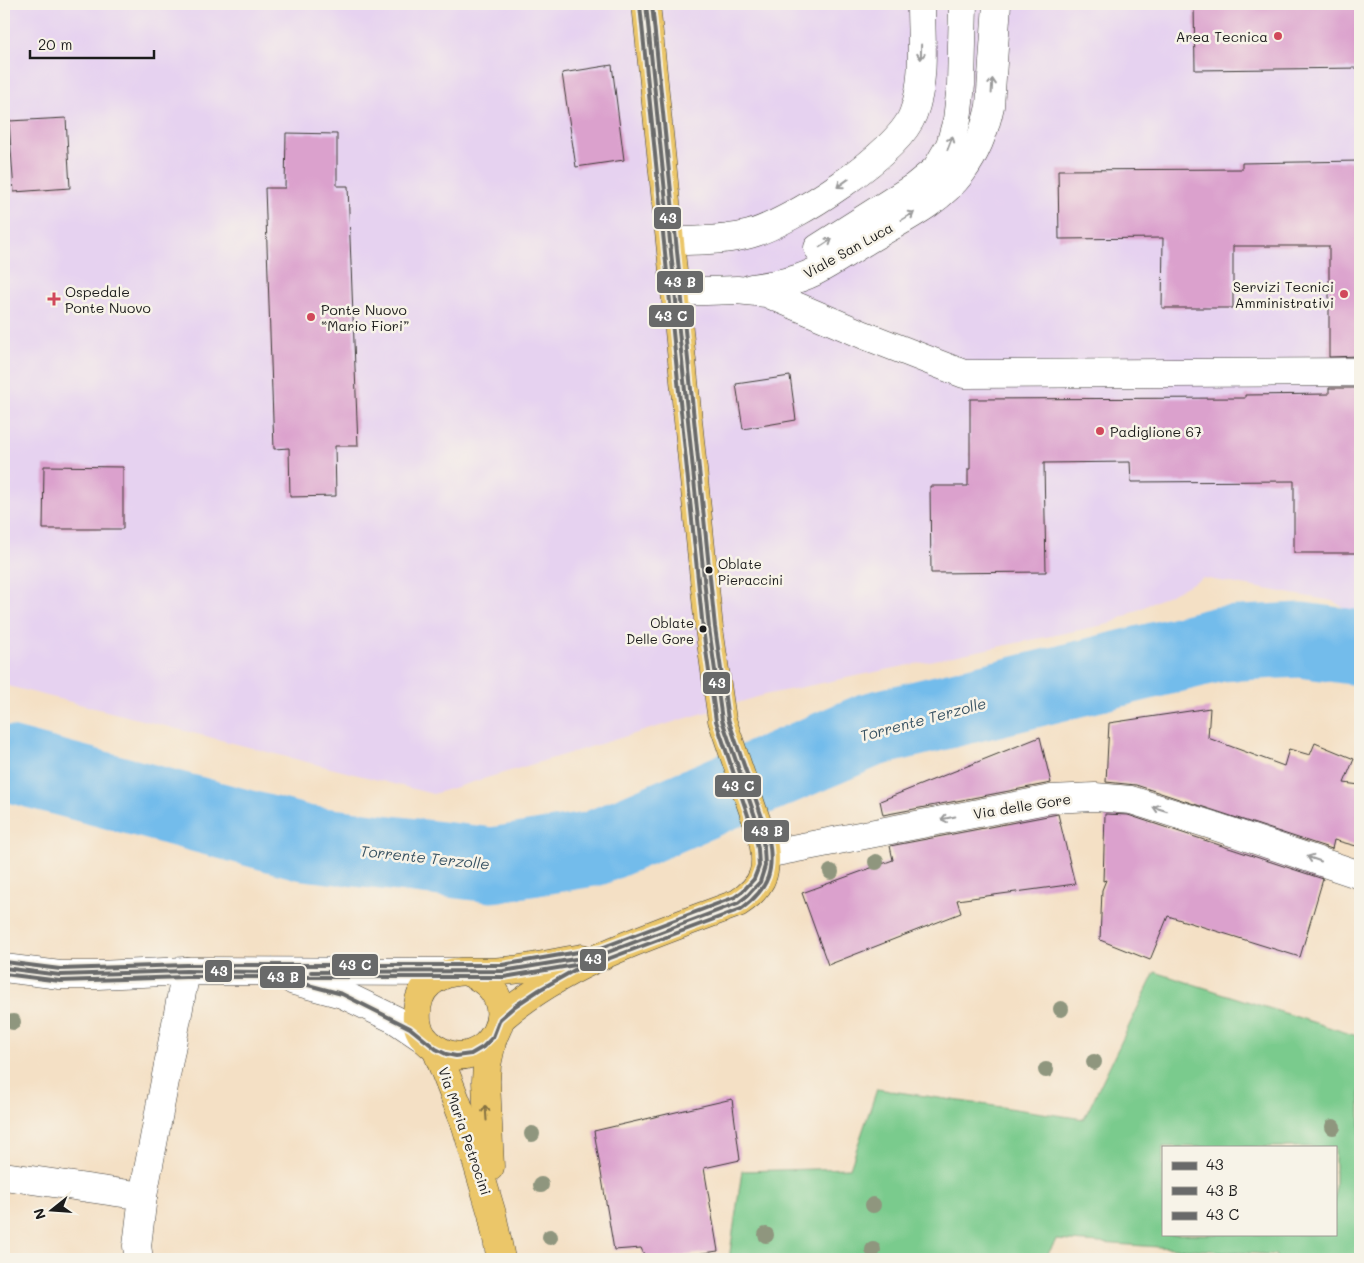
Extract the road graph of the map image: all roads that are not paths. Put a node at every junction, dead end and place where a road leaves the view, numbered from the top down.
1 (646, 4) edge
2 (921, 4) edge
3 (963, 4) edge
4 (997, 4) edge
5 (671, 242) junction
6 (737, 290) junction
7 (676, 292) junction
8 (1360, 372) edge
9 (764, 846) junction
10 (1360, 875) edge
11 (603, 954) junction
12 (4, 968) edge
13 (186, 971) junction
14 (259, 972) junction
15 (460, 972) junction
16 (497, 1028) junction
17 (430, 1044) junction
18 (4, 1176) edge
19 (143, 1196) junction
20 (492, 1214) junction
21 (139, 1259) edge
22 (501, 1259) edge

1 - 5 main road
2 -> 5 street
6 -> 3 street, Viale San Luca
6 -> 4 street, Viale San Luca
5 - 7 main road
6 - 7 street
6 - 8 street
7 - 9 main road
10 -> 9 street, Via delle Gore
9 - 11 main road
11 - 15 main road
11 - 16 main road
12 - 13 street
13 - 14 street
13 - 19 street
14 - 15 street
14 - 17 street
15 - 16 main road
15 - 17 main road
16 - 17 main road
20 -> 16 main road, Via Maria Petrocini
17 - 20 main road, Via Maria Petrocini
18 - 19 street
19 - 21 street
20 - 22 main road, Via Maria Petrocini

